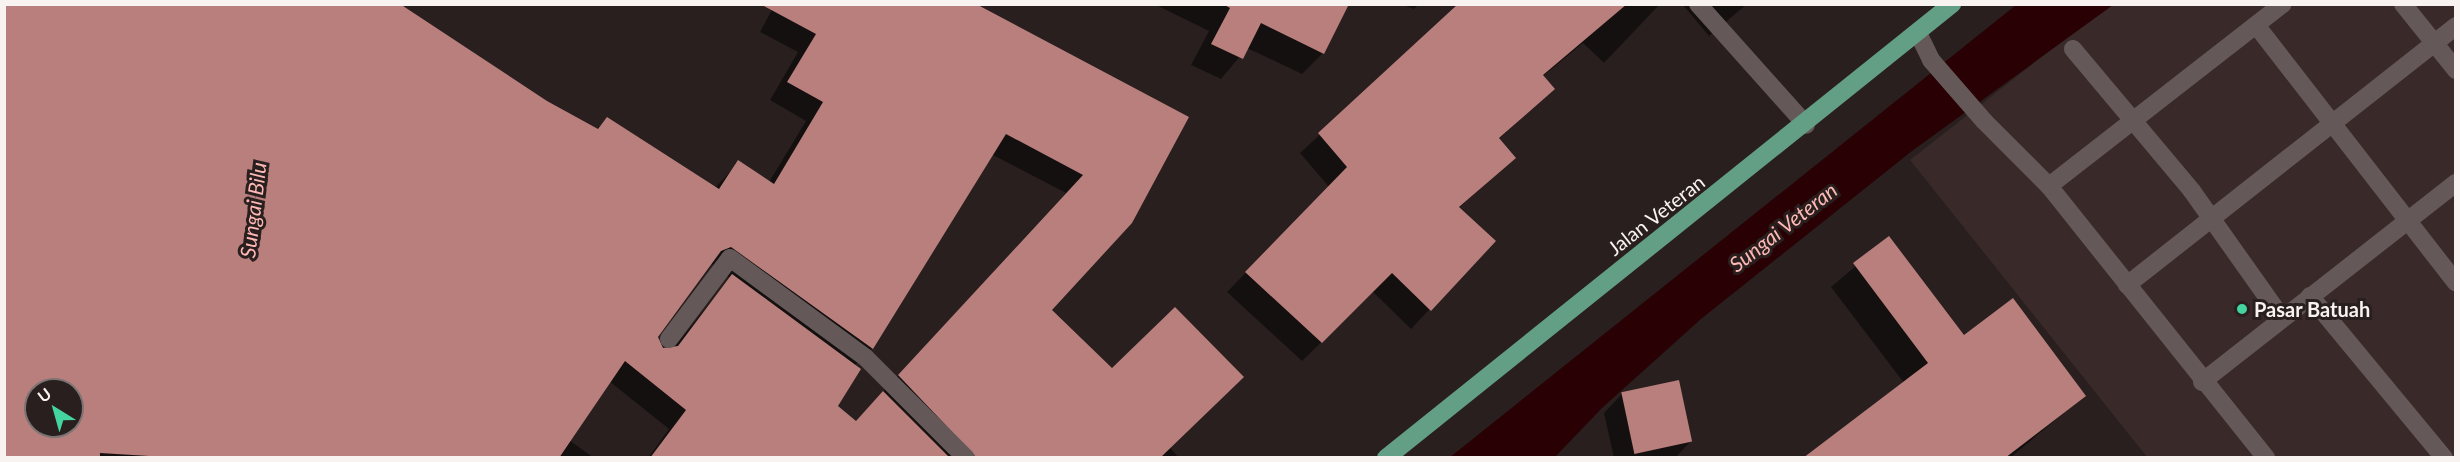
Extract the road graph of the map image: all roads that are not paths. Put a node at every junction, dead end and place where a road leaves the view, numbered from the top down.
1 (1698, 4) edge
2 (1952, 4) edge
3 (2283, 4) edge
4 (2403, 4) edge
5 (2256, 25) junction
6 (2456, 26) edge
7 (1918, 33) junction
8 (2434, 43) junction
9 (2073, 49) dead end
10 (2456, 70) edge
11 (2133, 121) junction
12 (2332, 123) junction
13 (1806, 125) junction
14 (2456, 183) edge
15 (2049, 186) junction
16 (2211, 219) junction
17 (2407, 220) junction
18 (2456, 283) edge
19 (2127, 285) junction
20 (2310, 296) junction
21 (2282, 318) junction
22 (669, 339) dead end
23 (2202, 382) junction
24 (966, 458) edge
25 (1386, 458) edge
26 (2266, 458) edge
27 (2444, 458) edge

1 - 13 street
2 - 7 main road, Jalan Veteran
3 - 5 street
4 - 8 street
5 - 11 street
5 - 12 street
6 - 8 street
7 - 13 main road, Jalan Veteran
7 - 15 street
8 - 10 street
8 - 12 street
9 - 11 street
11 - 15 street
11 - 16 street
12 - 16 street
12 - 17 street
13 - 25 main road, Jalan Veteran
14 - 17 street
15 - 19 street
16 - 19 street
16 - 21 street
17 - 18 street
17 - 20 street
19 - 23 street
20 - 21 street
20 - 27 street
21 - 23 street
22 - 24 street
23 - 26 street

